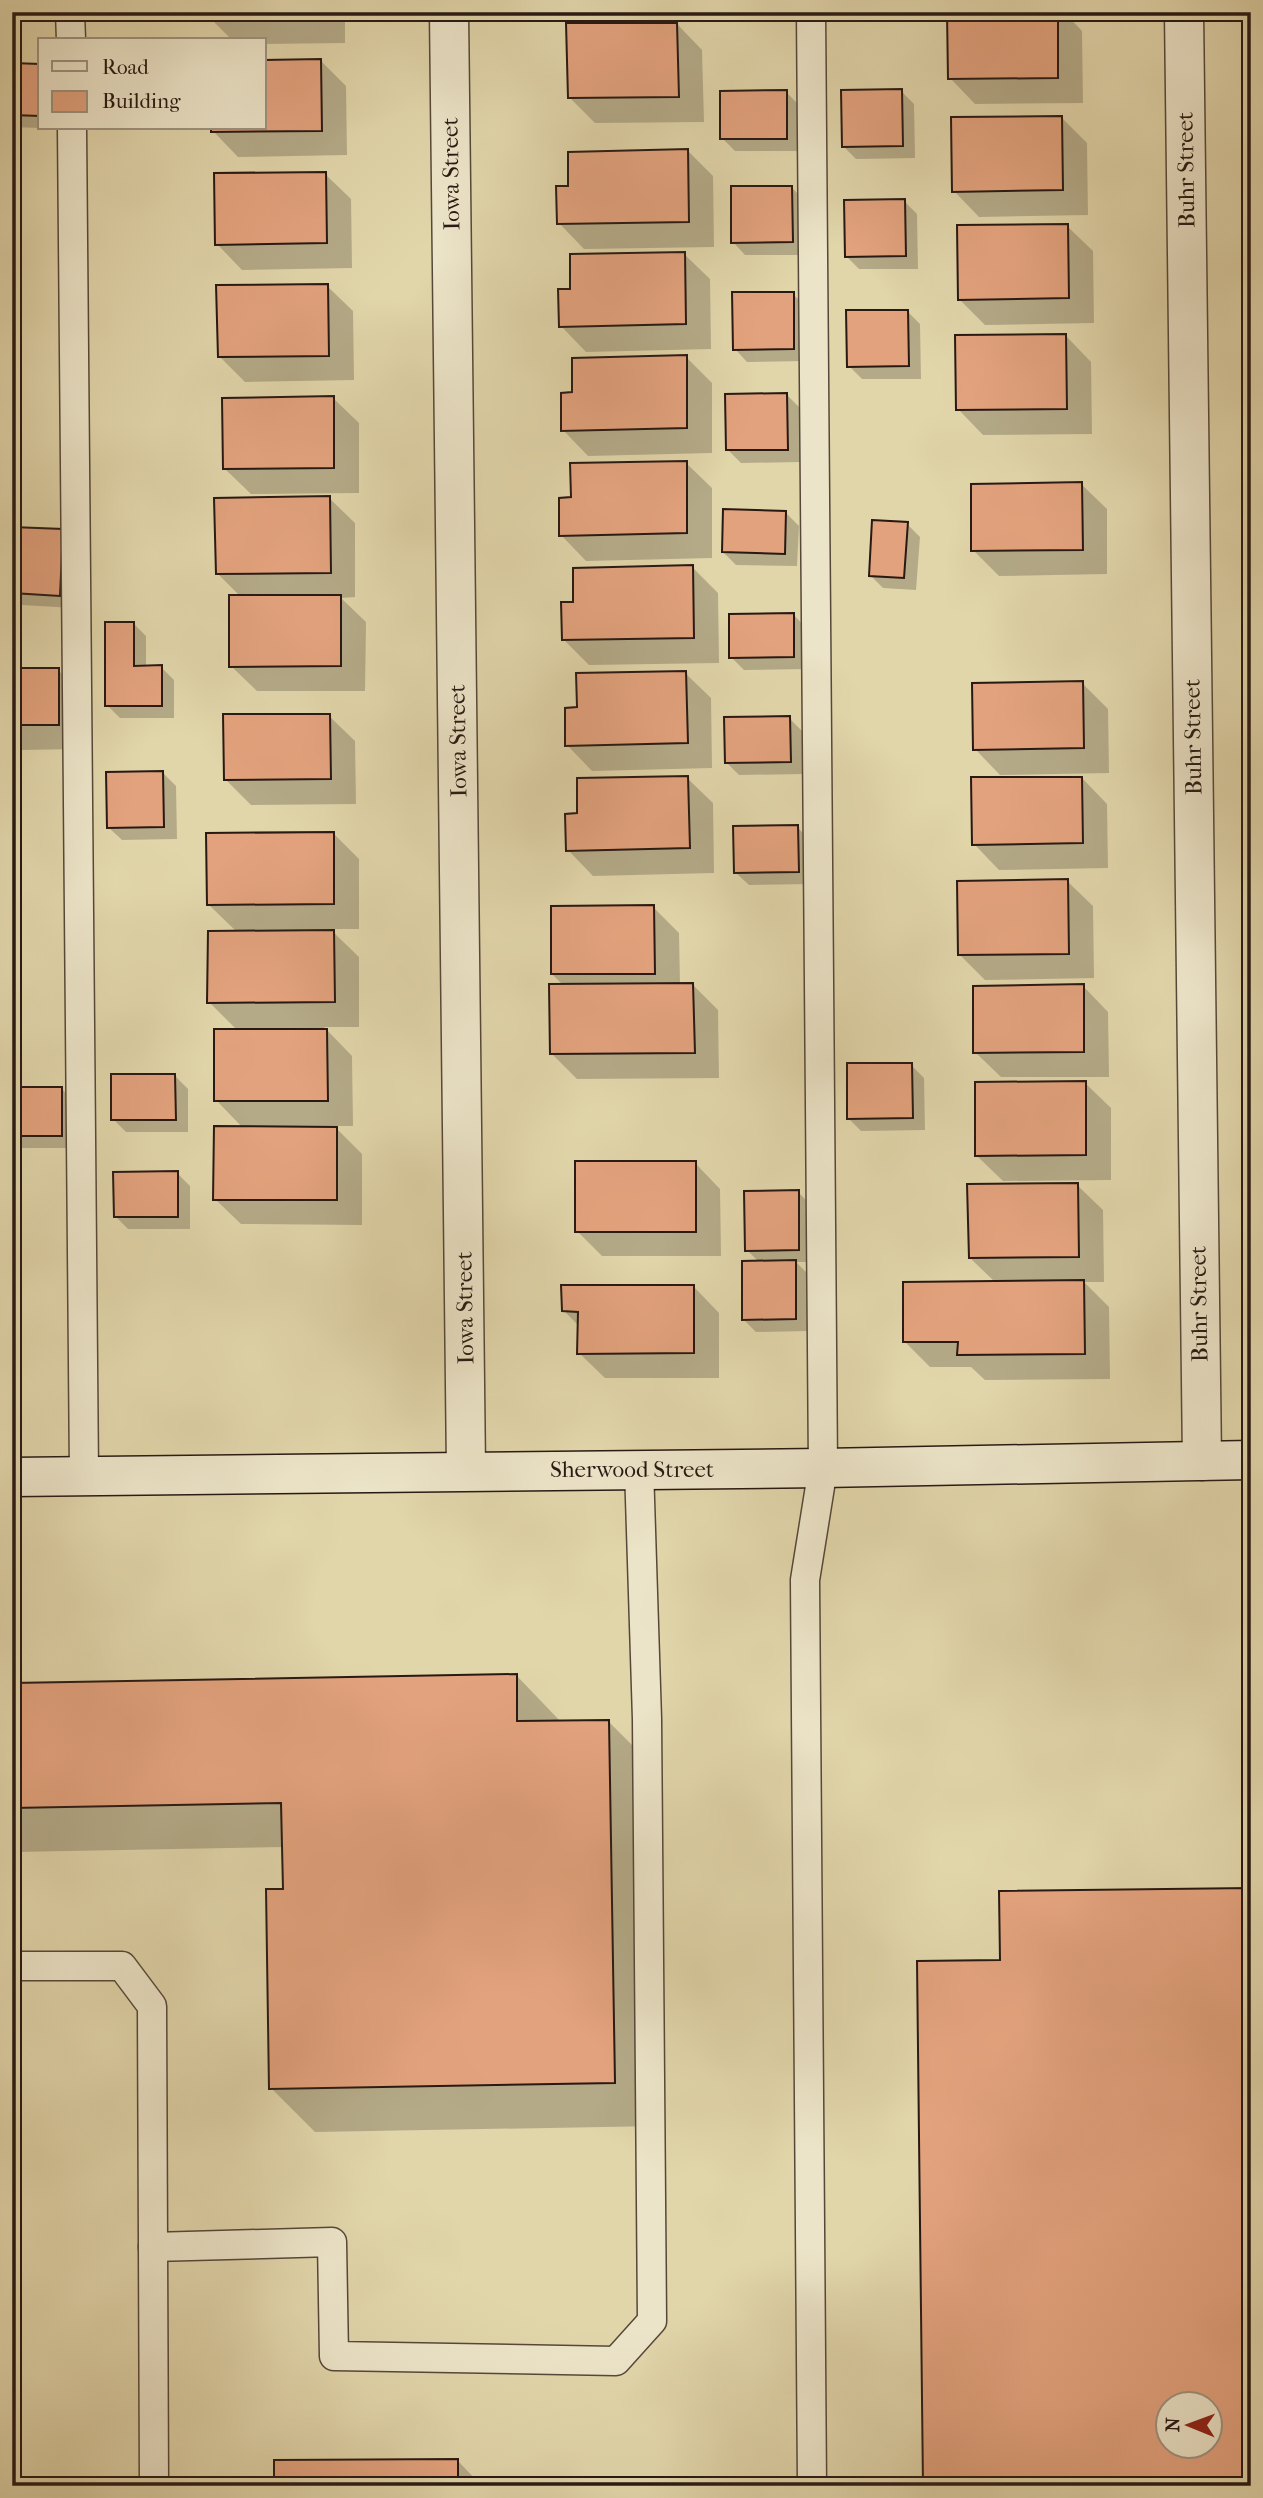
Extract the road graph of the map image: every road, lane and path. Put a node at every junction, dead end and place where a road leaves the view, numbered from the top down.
1 (71, 12) edge
2 (449, 12) edge
3 (811, 12) edge
4 (1185, 12) edge
5 (71, 38) edge
6 (72, 130) edge
7 (1251, 1460) edge
8 (1202, 1461) junction
9 (639, 1468) junction
10 (823, 1468) junction
11 (466, 1470) junction
12 (84, 1475) junction
13 (12, 1477) edge
14 (12, 1966) edge
15 (153, 2247) junction
16 (154, 2486) edge
17 (812, 2486) edge

1 - 5 lane
2 - 11 street, Iowa Street
3 - 10 lane
4 - 8 street, Buhr Street
6 - 12 lane
7 - 8 street, Sherwood Street
8 - 10 street, Sherwood Street
9 - 10 street, Sherwood Street
9 - 11 street, Sherwood Street
9 - 15 lane
10 - 17 lane
11 - 12 street, Sherwood Street
12 - 13 street, Sherwood Street
14 - 15 lane
15 - 16 lane

